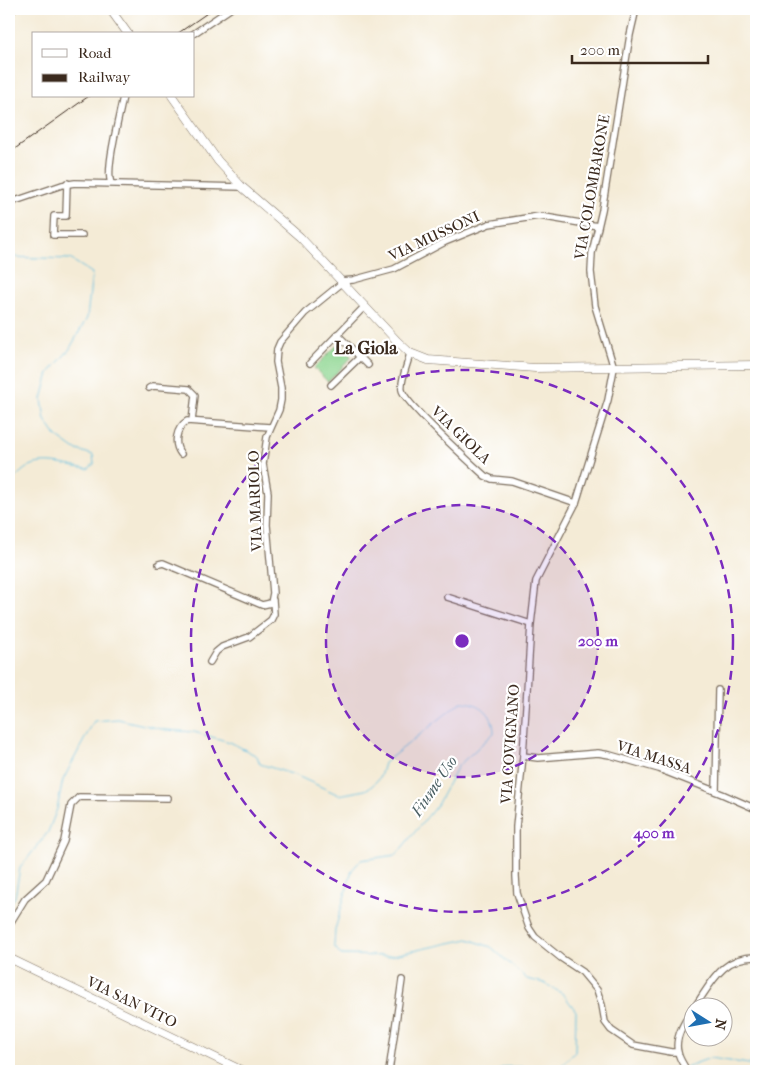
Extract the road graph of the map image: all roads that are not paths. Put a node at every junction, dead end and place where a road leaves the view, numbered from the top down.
1 (14, 9) edge
2 (110, 9) edge
3 (230, 9) edge
4 (636, 9) edge
5 (9, 11) edge
6 (127, 32) edge
7 (195, 33) edge
8 (123, 98) edge
9 (173, 98) edge
10 (111, 183) junction
11 (67, 184) junction
12 (242, 187) junction
13 (9, 203) edge
14 (598, 226) junction
15 (82, 235) dead end
16 (341, 282) junction
17 (364, 306) junction
18 (338, 334) junction
19 (410, 353) junction
20 (360, 357) junction
21 (310, 363) dead end
22 (368, 365) dead end
23 (756, 365) edge
24 (614, 368) junction
25 (331, 385) dead end
26 (149, 388) dead end
27 (192, 421) junction
28 (270, 427) junction
29 (181, 454) dead end
30 (576, 504) junction
31 (159, 564) dead end
32 (448, 597) dead end
33 (273, 600) junction
34 (531, 624) junction
35 (210, 662) dead end
36 (718, 690) dead end
37 (523, 756) junction
38 (716, 791) junction
39 (168, 798) dead end
40 (756, 809) edge
41 (9, 925) edge
42 (756, 957) edge
43 (9, 958) edge
44 (402, 980) dead end
45 (701, 998) edge
46 (682, 1029) edge
47 (677, 1052) junction
48 (227, 1068) edge
49 (243, 1071) edge
50 (389, 1071) edge
51 (687, 1071) edge

1 - 5 street
2 - 6 street
3 - 7 street
4 - 14 street, VIA COLOMBARONE
8 - 10 street
9 - 12 street
10 - 11 street
10 - 12 street
11 - 13 street
11 - 15 street
12 - 16 street
14 - 16 street, VIA MUSSONI
14 - 24 street, VIA COLOMBARONE
16 - 17 street
16 - 28 street, VIA MARIOLO
17 - 18 street
17 - 19 street
18 - 20 street
18 - 21 street
19 - 24 street
19 - 30 street, VIA GIOLA
20 - 22 street
20 - 25 street
23 - 24 street
24 - 30 street, VIA COVIGNANO
26 - 27 street
27 - 28 street
27 - 29 street
28 - 33 street, VIA MARIOLO
30 - 34 street, VIA COVIGNANO
31 - 33 street
32 - 34 street
33 - 35 street, VIA MARIOLO
34 - 37 street, VIA COVIGNANO
36 - 38 street
37 - 38 street, VIA MASSA
37 - 47 street, VIA COVIGNANO
38 - 40 street, VIA MASSA
39 - 41 street
42 - 45 street
43 - 48 street, VIA SAN VITO
44 - 50 street
46 - 47 street
47 - 51 street
48 - 49 street, VIA SAN VITO

